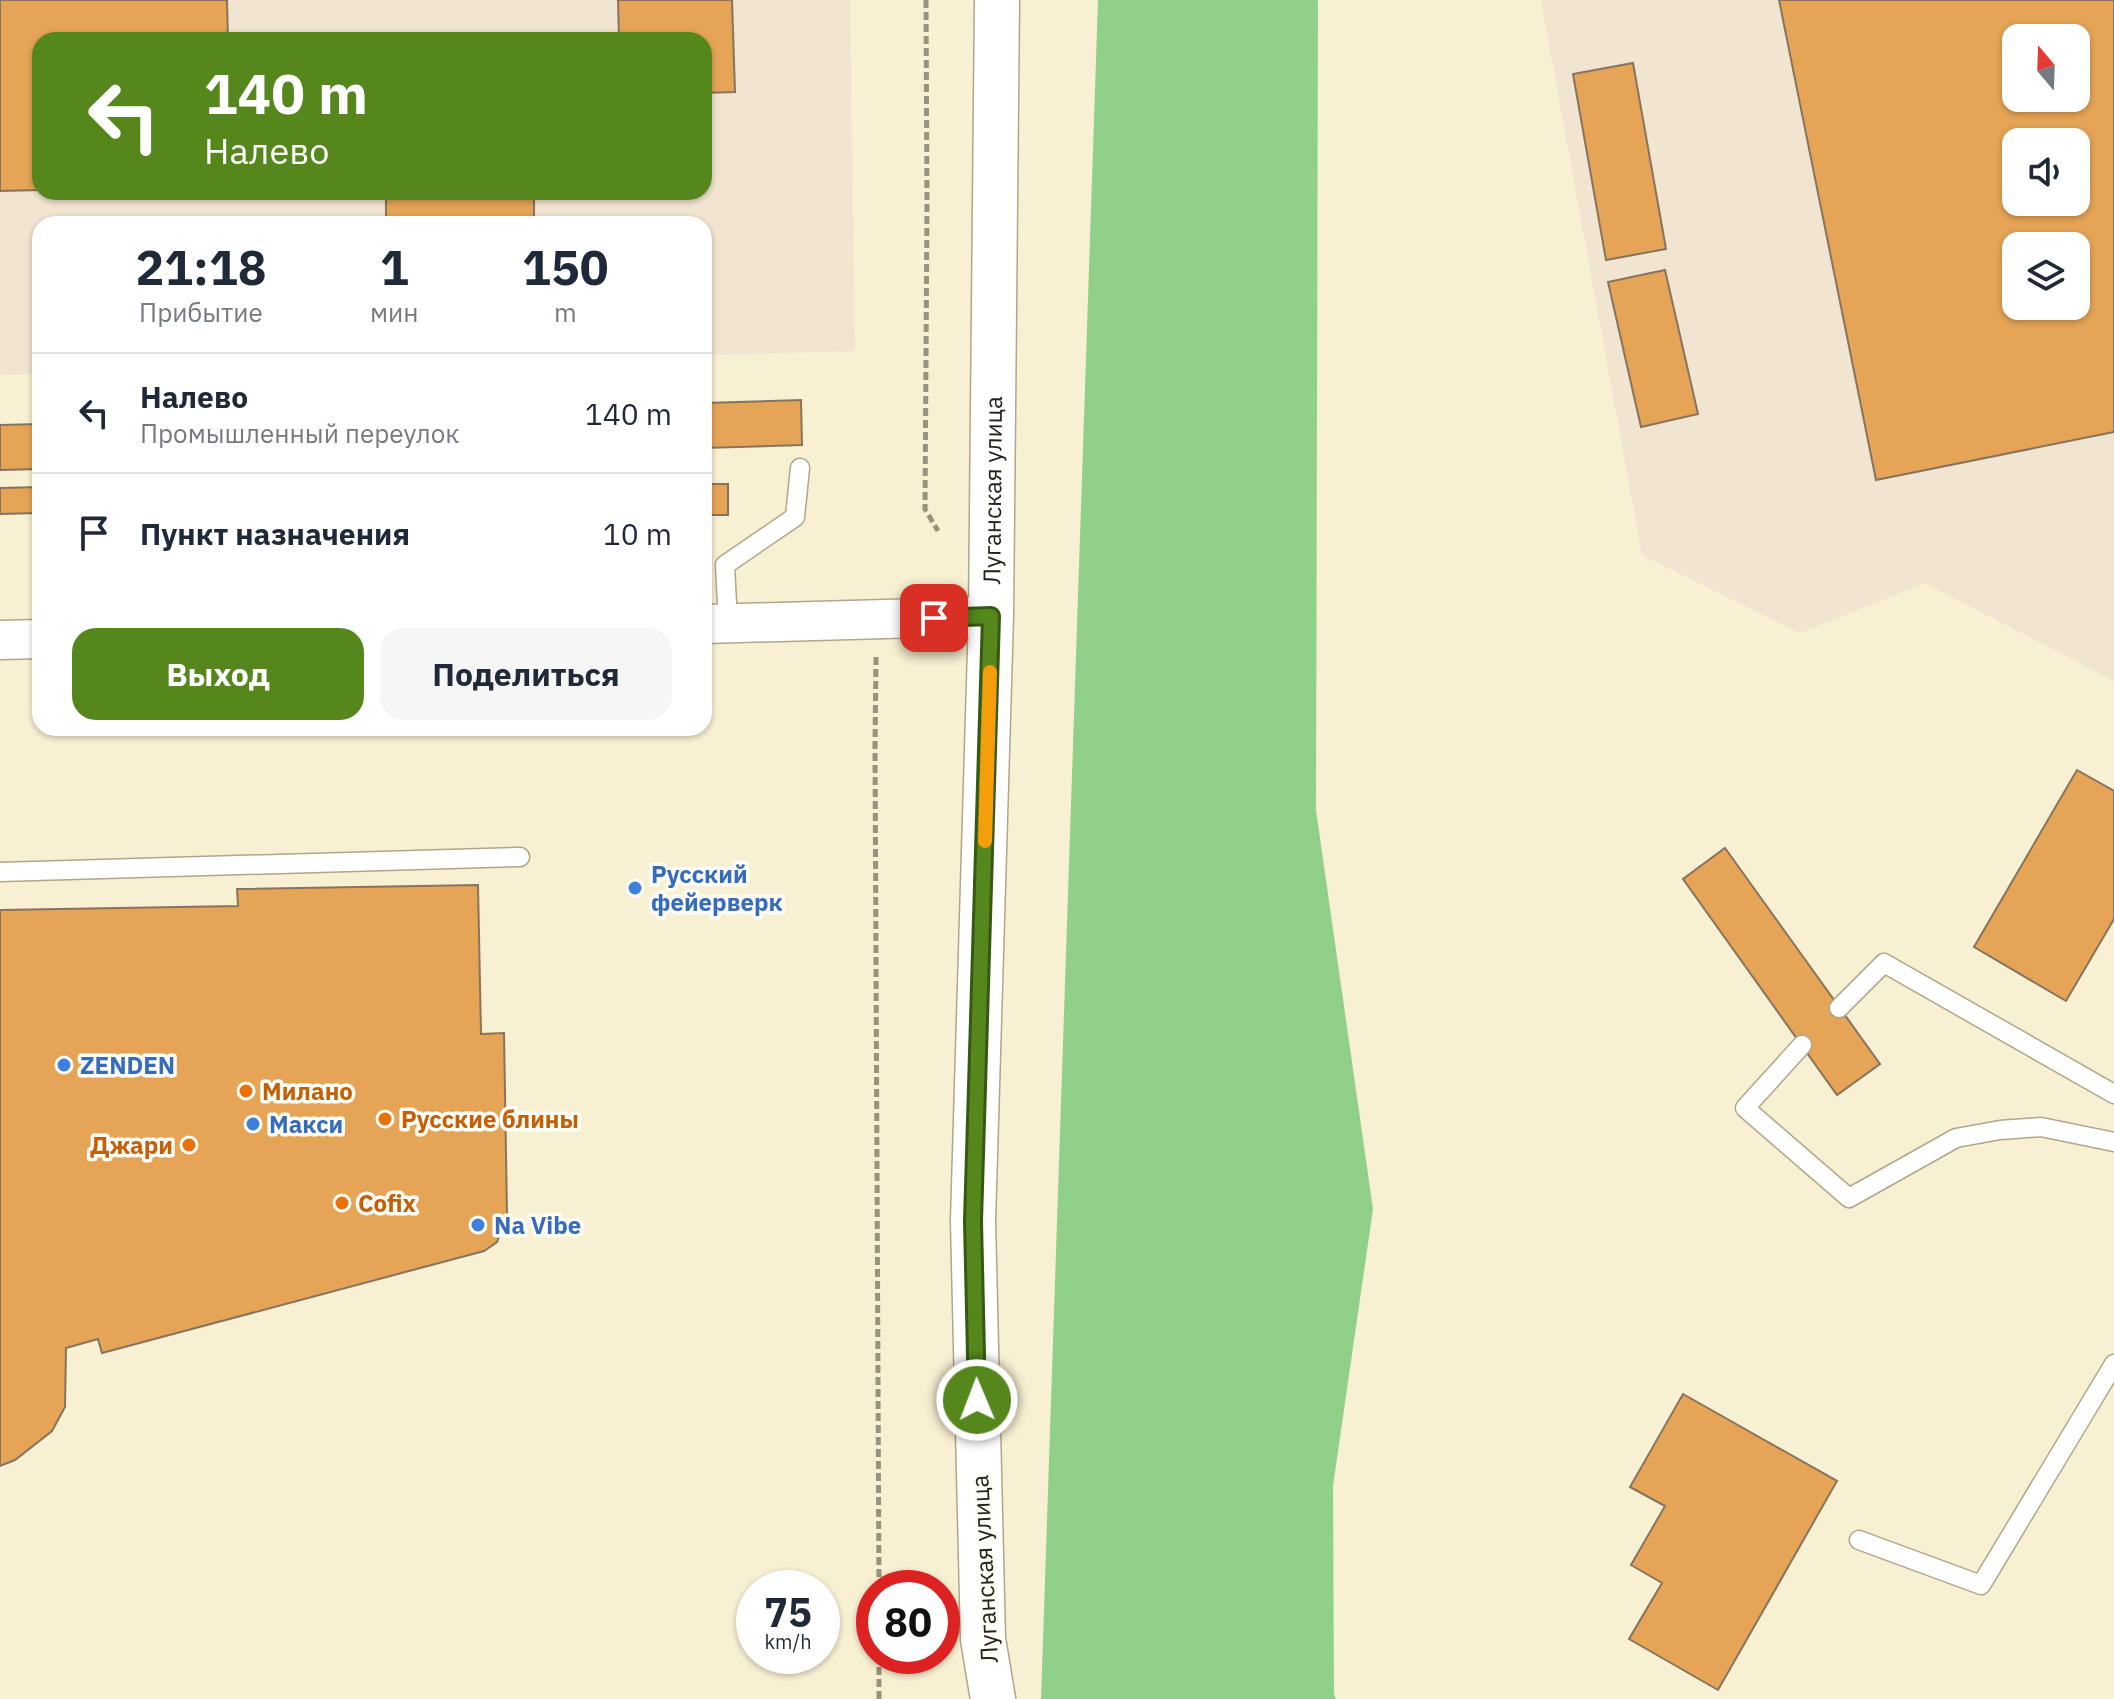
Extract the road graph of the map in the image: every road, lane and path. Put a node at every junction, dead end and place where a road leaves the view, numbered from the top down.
1 (926, 0) edge
2 (997, 0) edge
3 (800, 468) dead end
4 (938, 531) dead end
5 (991, 616) junction
6 (877, 619) junction
7 (716, 624) edge
8 (32, 639) edge
9 (0, 640) edge
10 (520, 857) dead end
11 (0, 872) edge
12 (1839, 1008) dead end
13 (1802, 1045) dead end
14 (2114, 1094) edge
15 (2114, 1142) edge
16 (2114, 1364) edge
17 (1859, 1540) dead end
18 (879, 1570) edge
19 (983, 1639) junction
20 (879, 1674) edge
21 (879, 1699) edge
22 (971, 1699) edge
23 (993, 1699) edge

1 - 4 path
2 - 5 highway, Луганская улица
3 - 7 lane
5 - 6 street
5 - 19 highway, Луганская улица
6 - 7 street
6 - 18 path
8 - 9 street
10 - 11 lane
12 - 14 lane
13 - 15 lane
16 - 17 lane
19 - 22 highway
19 - 23 highway, Луганская улица
20 - 21 path

